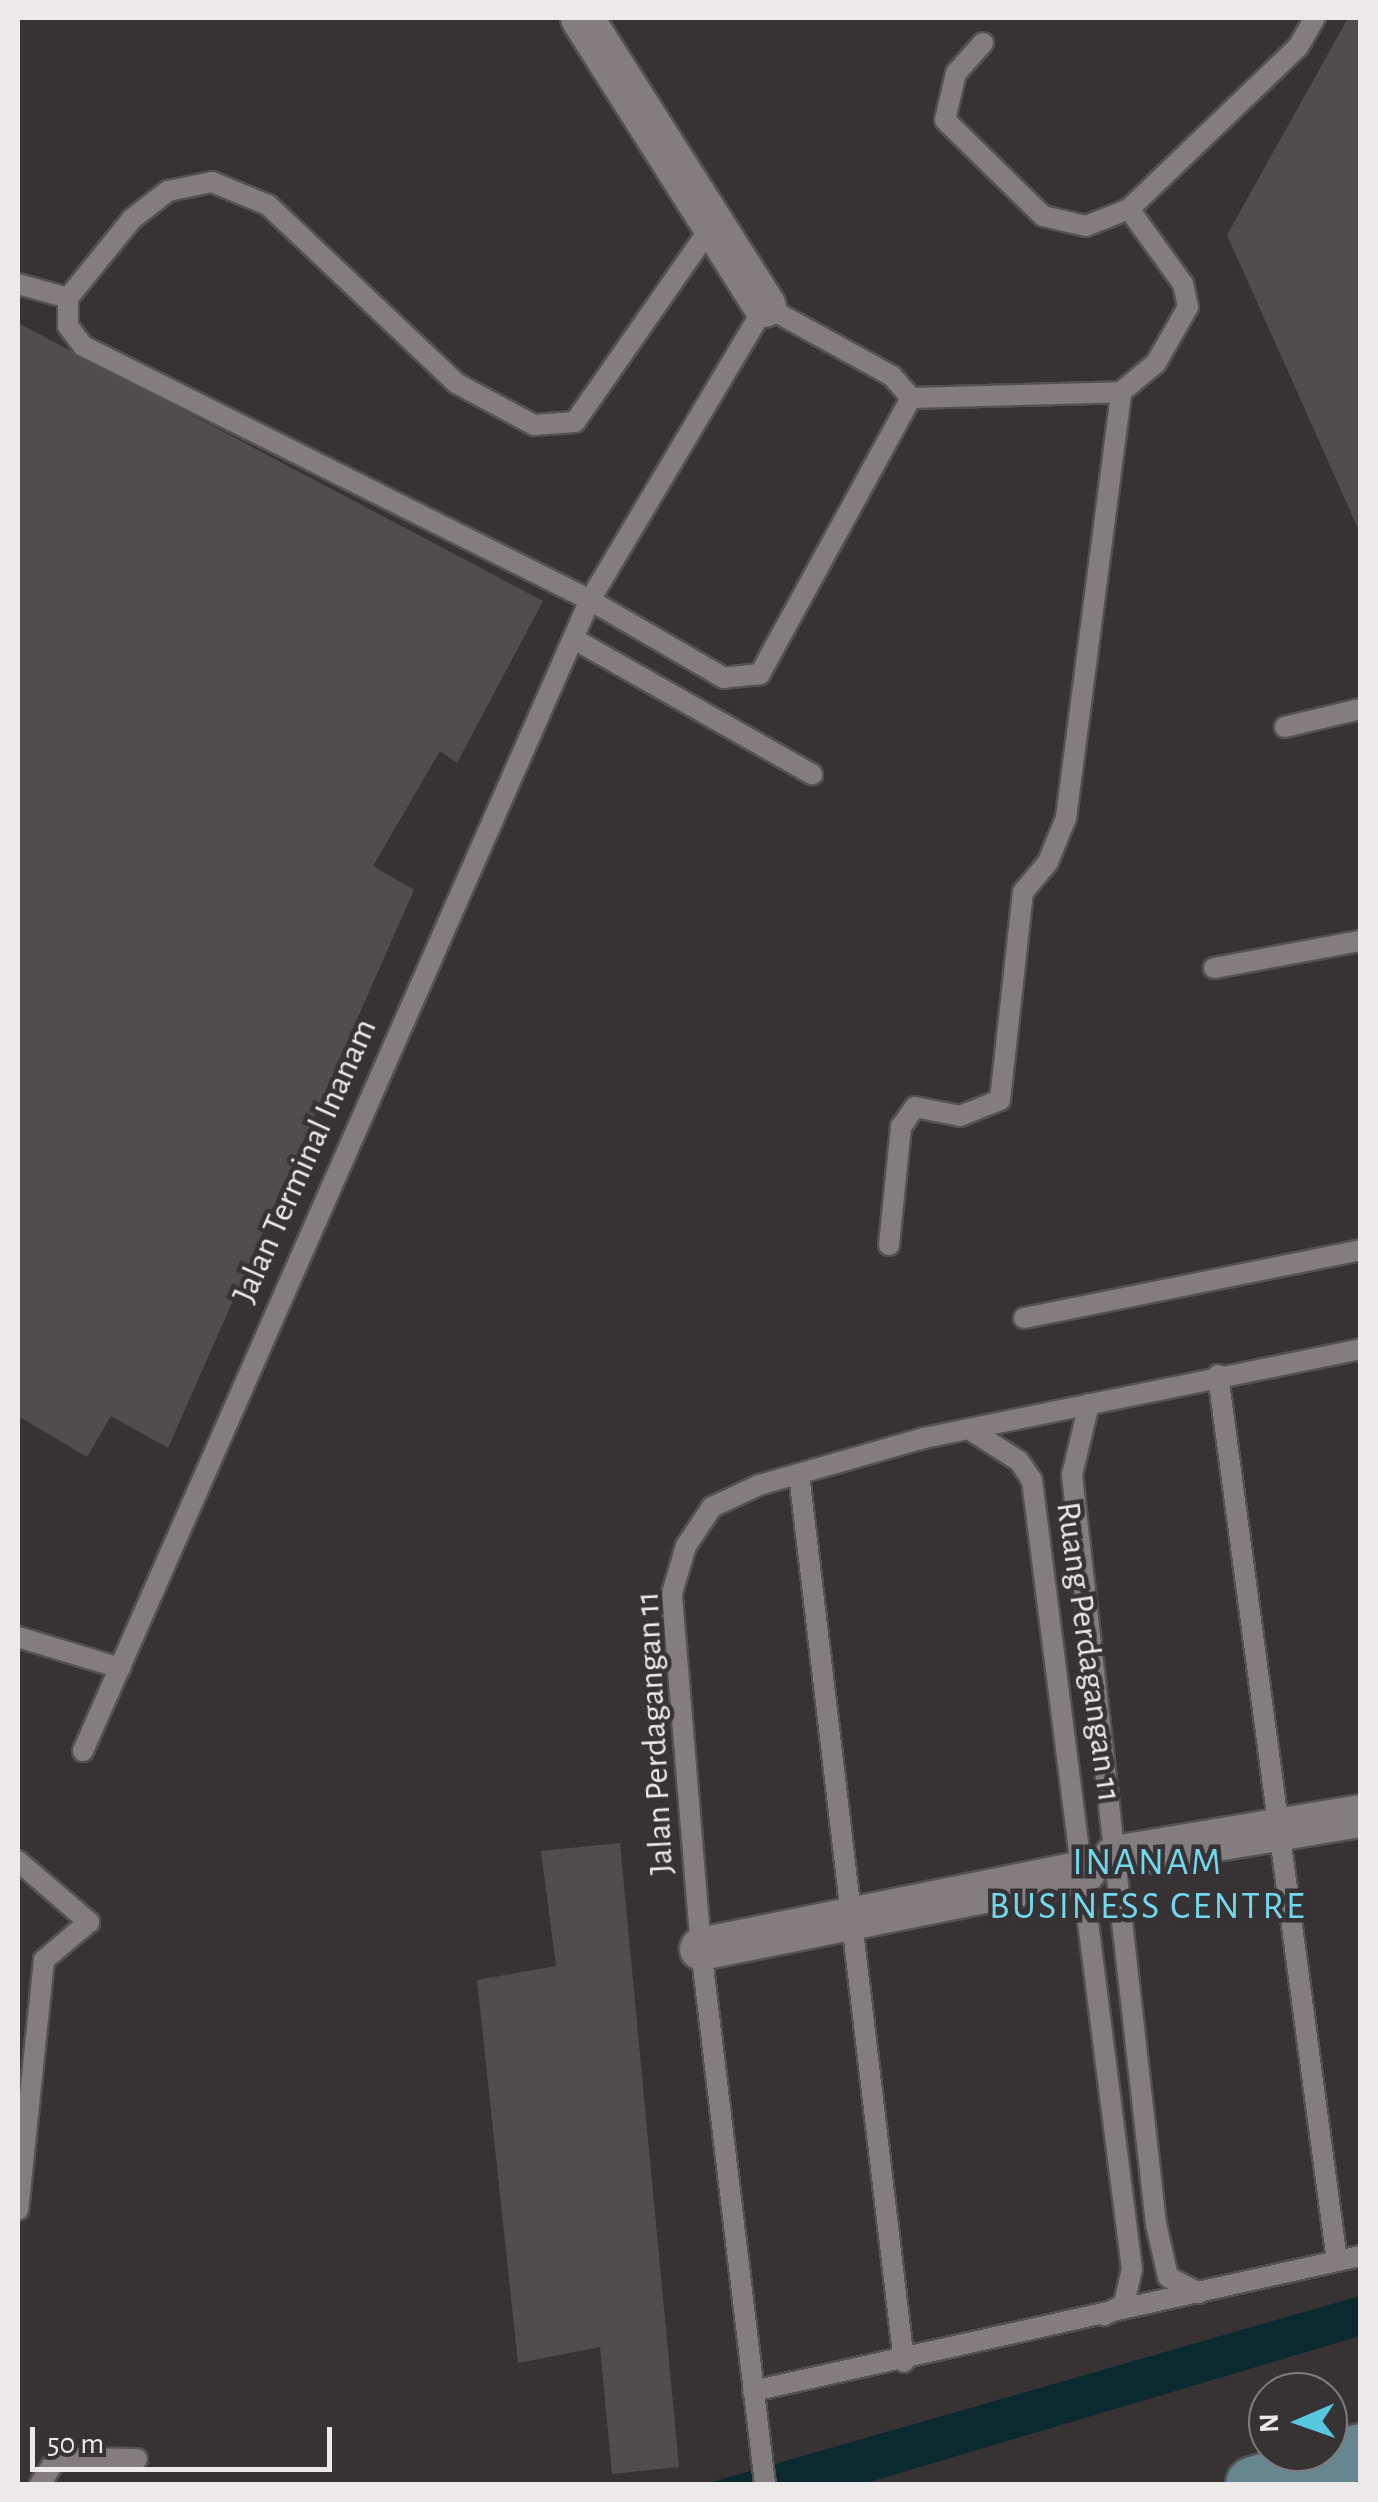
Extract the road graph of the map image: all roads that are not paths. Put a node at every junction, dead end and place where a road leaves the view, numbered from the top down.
1 (582, 18) edge
2 (1315, 18) edge
3 (983, 43) dead end
4 (1128, 210) junction
5 (710, 228) junction
6 (18, 284) edge
7 (68, 298) junction
8 (765, 306) junction
9 (1121, 392) junction
10 (911, 398) junction
11 (590, 600) junction
12 (574, 638) junction
13 (1360, 709) edge
14 (1285, 727) dead end
15 (812, 774) dead end
16 (1360, 941) edge
17 (1214, 968) dead end
18 (889, 1245) dead end
19 (1360, 1250) edge
20 (1024, 1318) dead end
21 (1360, 1349) edge
22 (1218, 1375) junction
23 (1089, 1404) junction
24 (972, 1432) junction
25 (799, 1474) junction
26 (18, 1637) edge
27 (120, 1668) junction
28 (83, 1751) dead end
29 (1360, 1816) edge
30 (1282, 1828) junction
31 (18, 1861) edge
32 (1100, 1865) junction
33 (852, 1917) junction
34 (702, 1949) junction
35 (18, 2210) edge
36 (1360, 2256) edge
37 (1336, 2261) junction
38 (1199, 2293) junction
39 (1104, 2315) junction
40 (904, 2362) junction
41 (753, 2391) junction
42 (1360, 2451) edge
43 (756, 2452) junction
44 (136, 2459) dead end
45 (40, 2484) edge
46 (750, 2484) edge
47 (765, 2484) edge
48 (1253, 2484) edge

1 - 5 street
2 - 4 lane
3 - 4 lane
4 - 9 lane
5 - 7 lane
5 - 8 street
6 - 7 lane
7 - 11 lane
8 - 10 lane
8 - 11 lane, Jalan Terminal Inanam
9 - 10 lane
9 - 18 lane
10 - 11 lane
11 - 12 lane, Jalan Terminal Inanam
12 - 15 lane
12 - 27 lane, Jalan Terminal Inanam
13 - 14 lane
16 - 17 lane
19 - 20 lane
21 - 22 lane, Jalan Perdagangan 11
22 - 23 lane, Jalan Perdagangan 11
22 - 30 lane
23 - 24 lane, Jalan Perdagangan 11
23 - 32 lane, Ruang Perdagangan 11
24 - 25 lane, Jalan Perdagangan 11
24 - 32 lane, Ruang Perdagangan 11
25 - 33 lane
25 - 34 lane, Jalan Perdagangan 11
26 - 27 lane
27 - 28 lane, Jalan Terminal Inanam
29 - 30 street
30 - 32 street
30 - 37 lane
31 - 35 lane
32 - 33 street
32 - 38 lane, Ruang Perdagangan 11
32 - 39 lane, Ruang Perdagangan 11
33 - 34 street
33 - 40 lane
34 - 41 lane, Jalan Perdagangan 11
36 - 37 lane
37 - 38 lane
38 - 39 lane
39 - 40 lane
40 - 41 lane
41 - 43 lane, Jalan Perdagangan 11
42 - 48 street
43 - 46 lane, Jalan Perdagangan 11
43 - 47 lane, Jalan Perdagangan 11
44 - 45 lane

